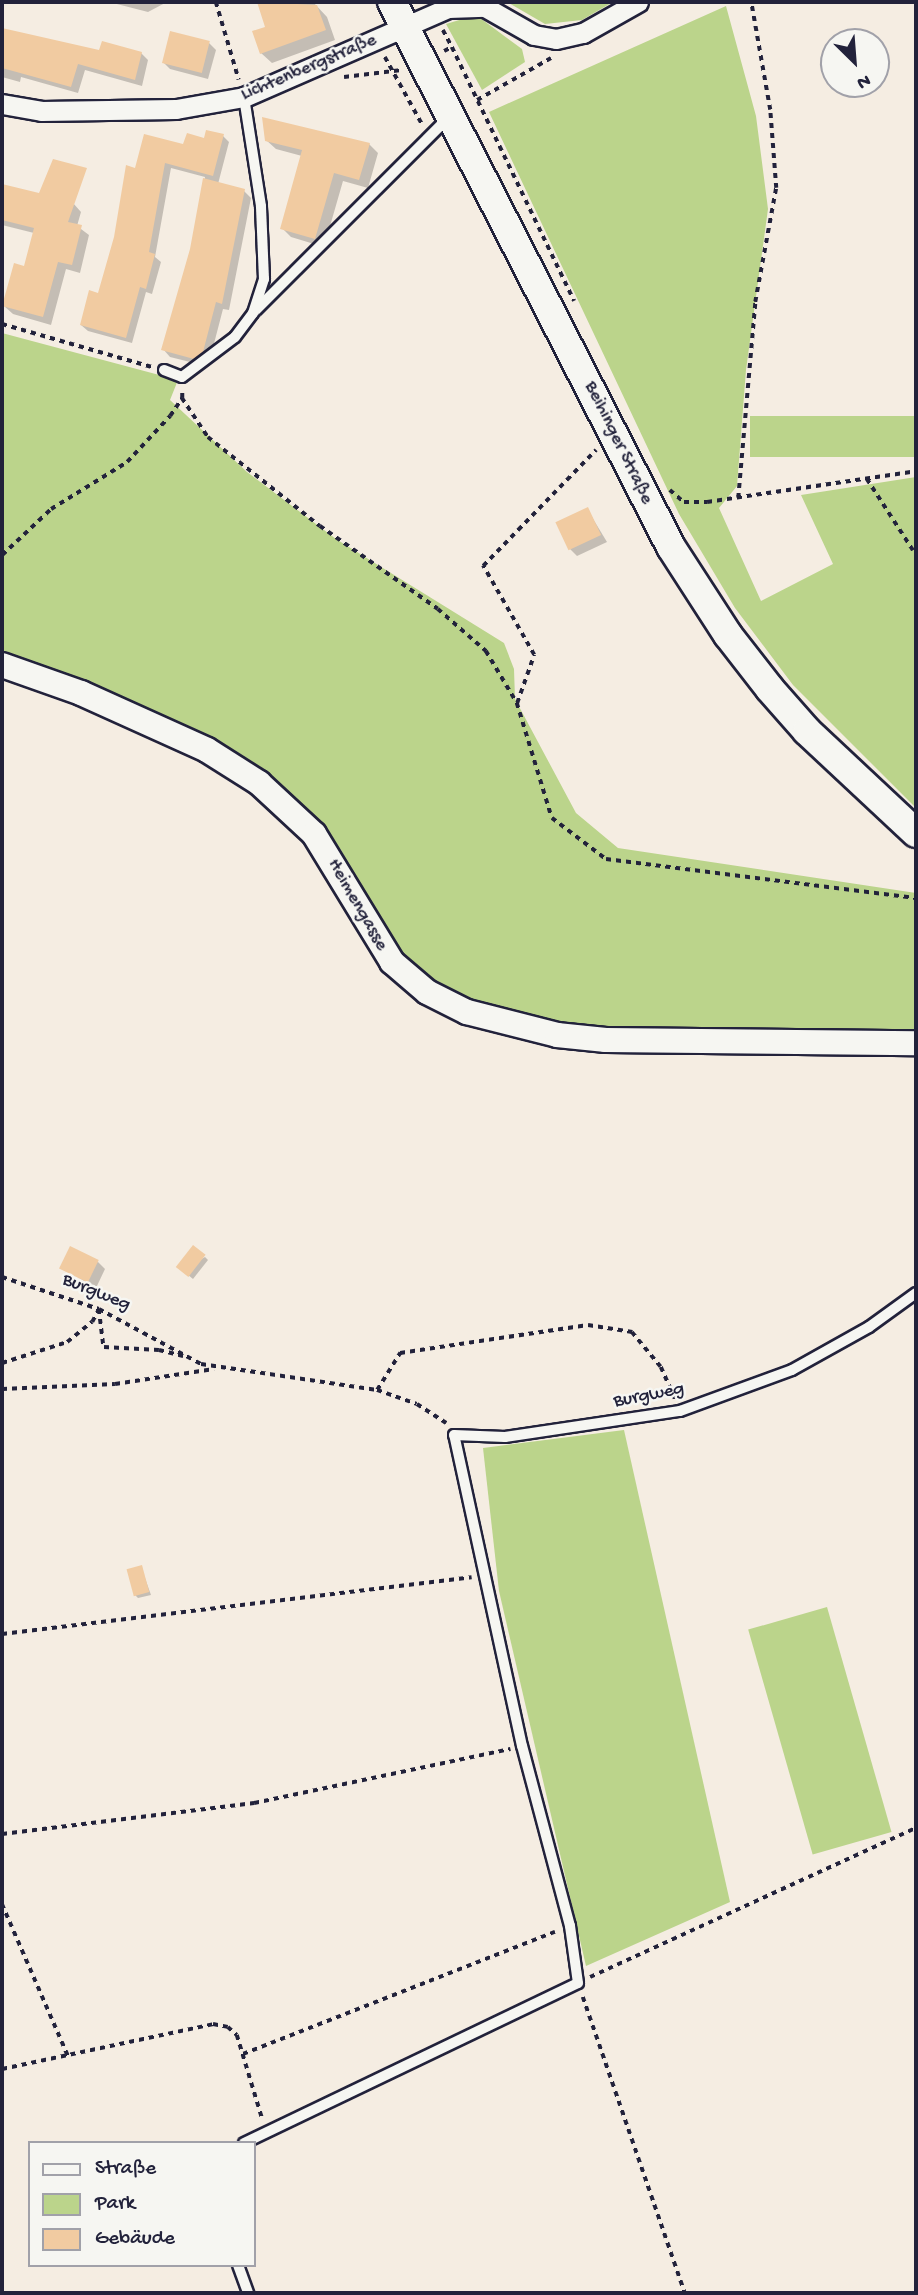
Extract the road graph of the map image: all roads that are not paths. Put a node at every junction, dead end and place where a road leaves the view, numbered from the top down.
1 (638, 2) edge
2 (398, 14) edge
3 (244, 97) junction
4 (2, 104) edge
5 (452, 116) junction
6 (253, 313) junction
7 (164, 370) road end
8 (2, 664) edge
9 (916, 833) edge
10 (916, 1043) edge
11 (916, 1293) edge
12 (247, 2141) edge
13 (239, 2267) edge
14 (248, 2293) edge

1 - 2 street, Lichtenbergstraße
2 - 3 street, Lichtenbergstraße
2 - 5 main road, Beihinger Straße
3 - 4 street, Lichtenbergstraße
3 - 6 lane
5 - 6 lane
5 - 9 main road, Beihinger Straße
6 - 7 lane
8 - 10 street, Heimengasse
11 - 12 lane, Burgweg
13 - 14 lane

